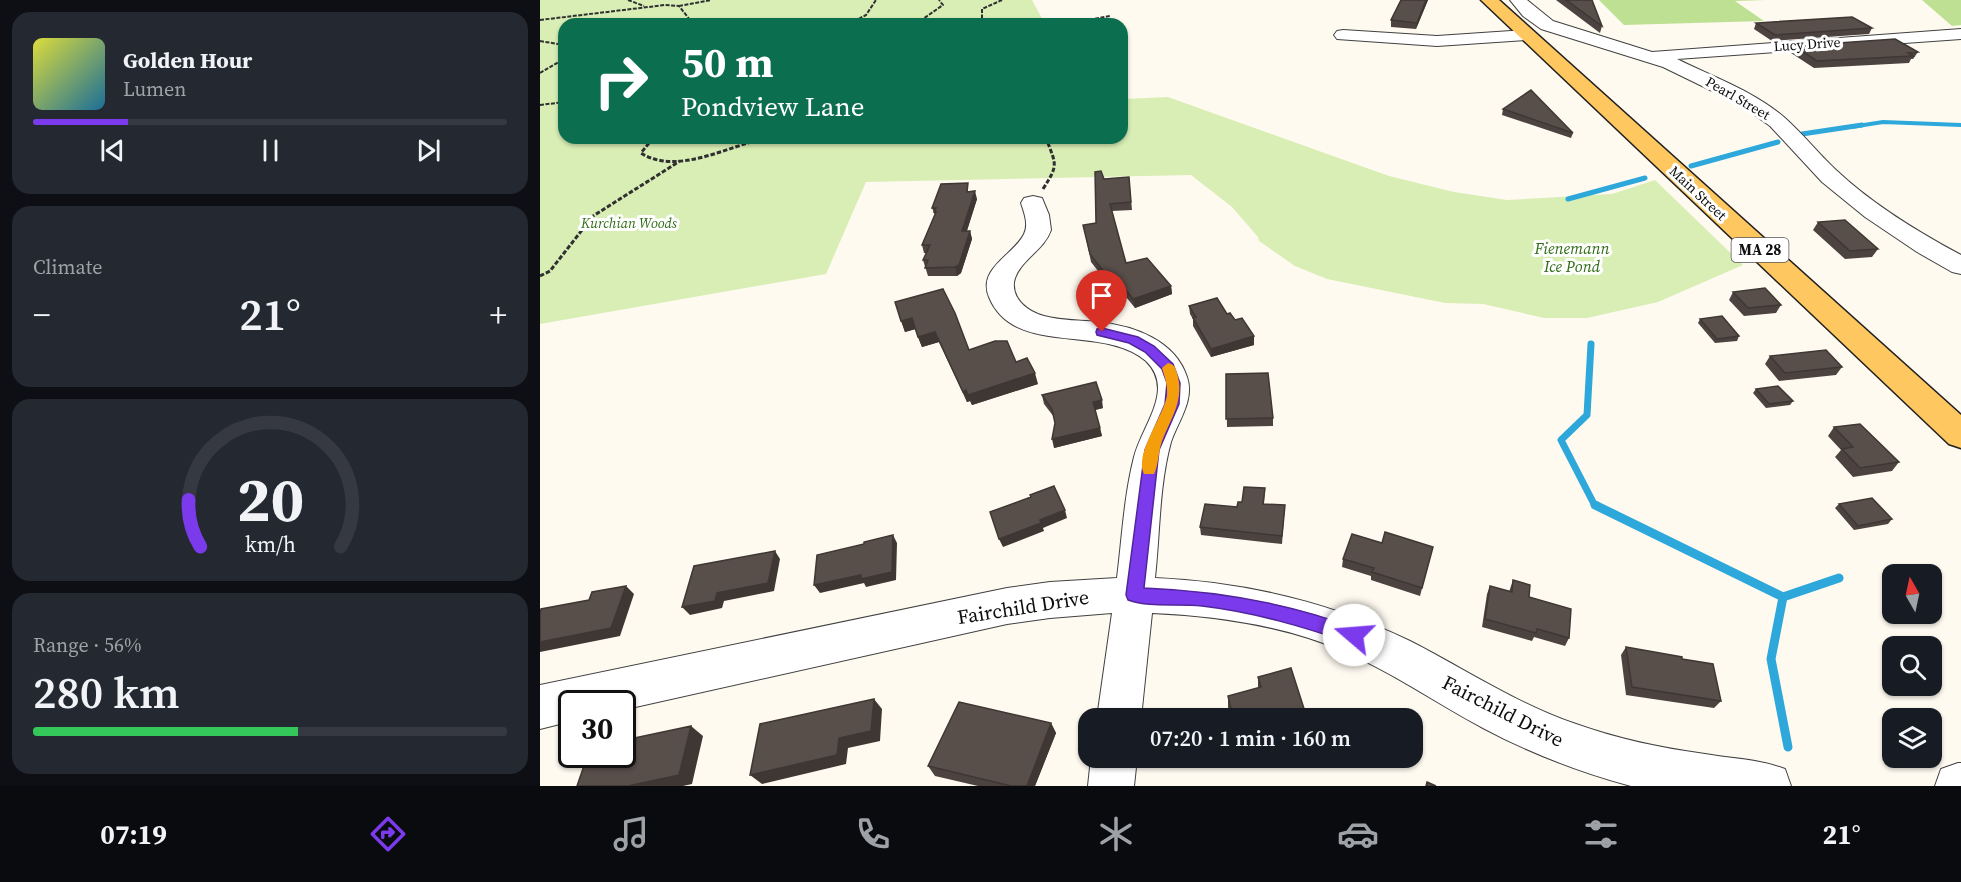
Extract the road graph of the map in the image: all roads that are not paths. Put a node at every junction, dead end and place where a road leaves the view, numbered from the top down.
1 (1490, 1) edge
2 (1518, 1) edge
3 (1529, 28) junction
4 (1961, 34) edge
5 (1343, 35) dead end
6 (1652, 57) junction
7 (1033, 203) road end
8 (1961, 266) edge
9 (1961, 435) edge
10 (1134, 595) junction
11 (540, 707) edge
12 (1120, 708) edge
13 (1113, 768) edge
14 (1111, 786) edge
15 (1768, 786) edge

1 - 2 street, Pearl Street
1 - 3 main road, Main Street / MA 28
2 - 3 street, Pearl Street
3 - 5 street
3 - 6 street, Pearl Street
3 - 9 main road, Main Street / MA 28
4 - 6 street, Lucy Drive
6 - 8 street, Pearl Street
7 - 10 street
10 - 11 street, Fairchild Drive
10 - 12 street
10 - 15 street, Fairchild Drive
13 - 14 street

